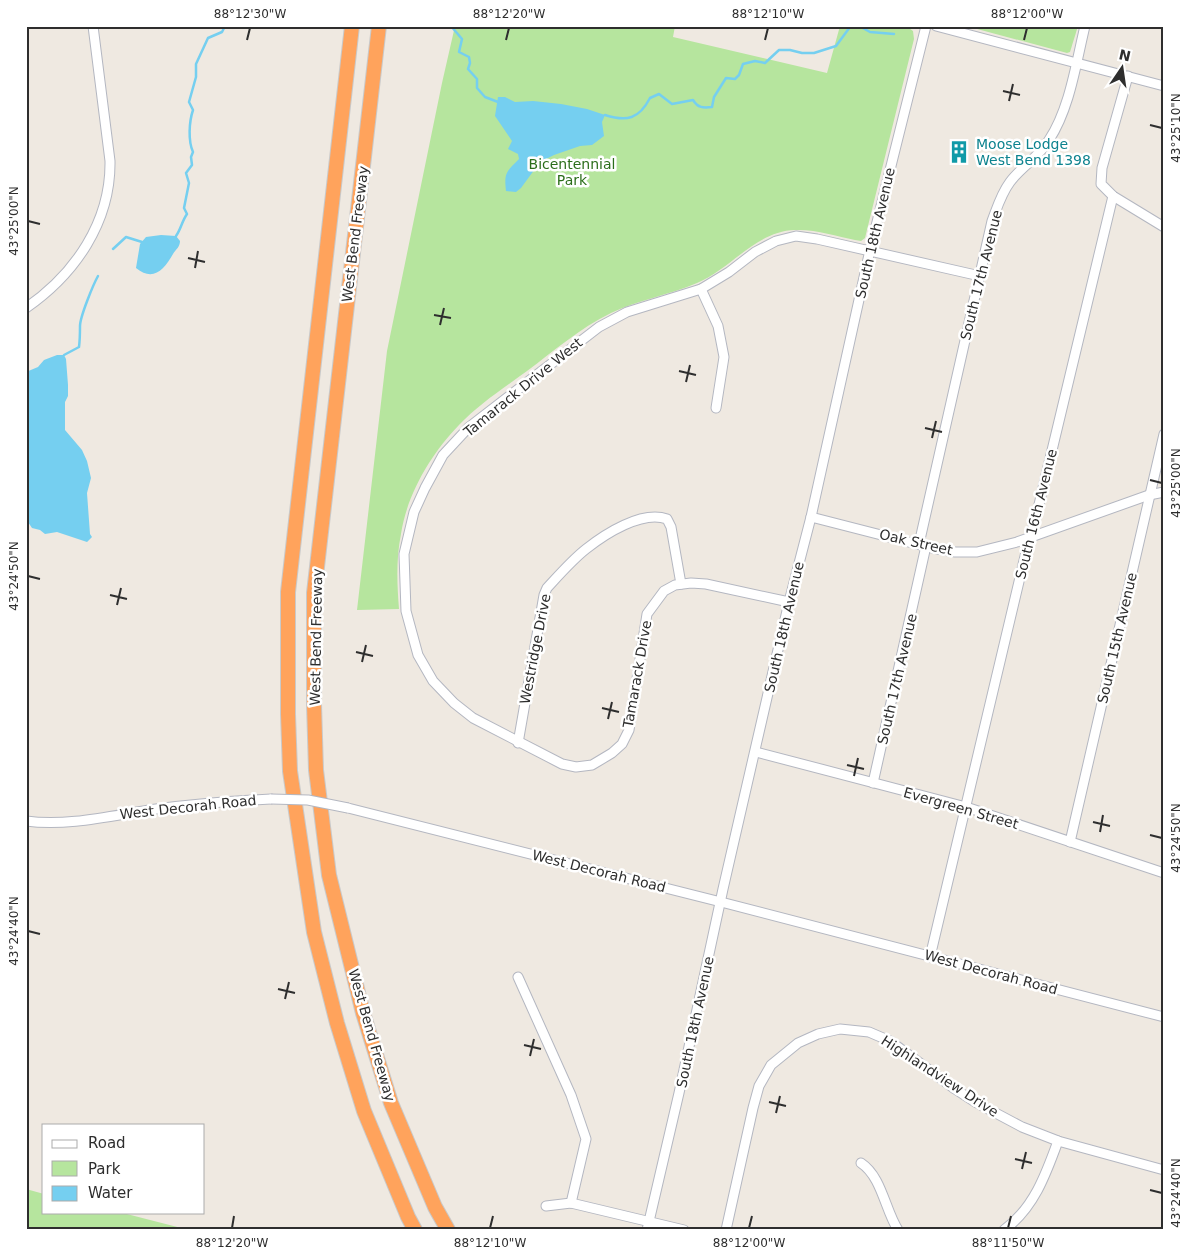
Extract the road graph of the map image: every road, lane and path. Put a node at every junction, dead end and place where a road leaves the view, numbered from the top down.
1 (93, 26) edge
2 (352, 26) edge
3 (380, 26) edge
4 (926, 26) edge
5 (936, 26) edge
6 (1085, 26) edge
7 (1076, 62) junction
8 (1128, 76) junction
9 (1164, 86) edge
10 (1112, 196) junction
11 (1164, 227) edge
12 (870, 250) junction
13 (980, 276) junction
14 (701, 289) junction
15 (26, 308) edge
16 (716, 408) dead end
17 (1164, 434) edge
18 (1164, 492) edge
19 (1150, 494) junction
20 (811, 517) junction
21 (1030, 536) junction
22 (922, 545) junction
23 (680, 584) junction
24 (789, 602) junction
25 (518, 743) junction
26 (756, 752) junction
27 (873, 783) junction
28 (966, 807) junction
29 (26, 821) edge
30 (1070, 842) junction
31 (1164, 873) edge
32 (721, 902) junction
33 (930, 957) junction
34 (518, 977) dead end
35 (1164, 1017) edge
36 (1058, 1141) junction
37 (862, 1163) dead end
38 (1164, 1170) edge
39 (571, 1203) junction
40 (546, 1206) dead end
41 (648, 1226) edge
42 (415, 1230) edge
43 (448, 1230) edge
44 (684, 1230) edge
45 (726, 1230) edge
46 (898, 1230) edge
47 (1004, 1230) edge

1 - 15 street
2 - 42 highway, West Bend Freeway
3 - 43 highway, West Bend Freeway
4 - 12 street, South 18th Avenue
5 - 7 street
6 - 7 street, South 17th Avenue
7 - 8 street
7 - 13 street, South 17th Avenue
8 - 9 street
8 - 10 street
10 - 11 street
10 - 21 street, South 16th Avenue
12 - 13 street, Tamarack Drive West
12 - 14 street, Tamarack Drive West
12 - 20 street, South 18th Avenue
13 - 22 street, South 17th Avenue
14 - 16 street
14 - 25 street, Tamarack Drive West
17 - 19 street, South 15th Avenue
18 - 19 street, Oak Street
19 - 21 street, Oak Street
19 - 30 street, South 15th Avenue
20 - 22 street, Oak Street
20 - 24 street, South 18th Avenue
21 - 22 street, Oak Street
21 - 28 street, South 16th Avenue
22 - 27 street, South 17th Avenue
23 - 24 street
23 - 25 street, Tamarack Drive
23 - 25 street, Westridge Drive
24 - 26 street, South 18th Avenue
26 - 27 street, Evergreen Street
26 - 32 street, South 18th Avenue
27 - 28 street, Evergreen Street
28 - 30 street, Evergreen Street
28 - 33 street, South 16th Avenue
29 - 32 street, West Decorah Road, bridge
30 - 31 street, Evergreen Street
32 - 33 street, West Decorah Road
32 - 41 street, South 18th Avenue
33 - 35 street, West Decorah Road
34 - 39 street
36 - 38 street, Highlandview Drive
36 - 45 street, Highlandview Drive
36 - 47 street
37 - 46 street
39 - 40 street
39 - 41 street
41 - 44 street

